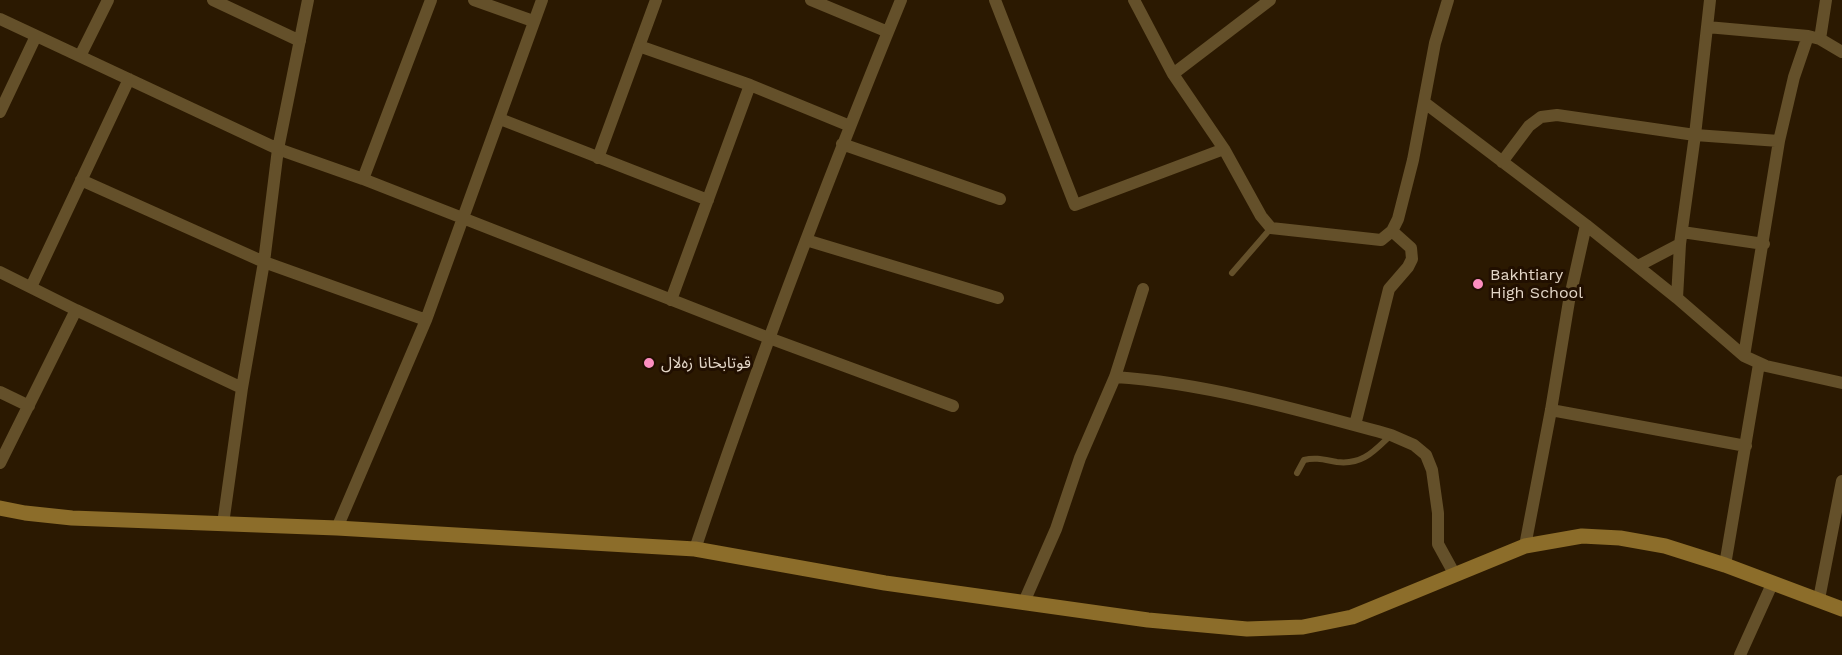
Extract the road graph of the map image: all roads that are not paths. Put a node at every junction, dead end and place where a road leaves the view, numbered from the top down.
1 (108, 0) edge
2 (213, 0) edge
3 (308, 0) edge
4 (431, 0) edge
5 (474, 0) edge
6 (542, 0) edge
7 (656, 0) edge
8 (811, 0) edge
9 (901, 0) edge
10 (995, 0) edge
11 (1134, 0) edge
12 (1270, 0) edge
13 (1448, 0) edge
14 (1710, 0) edge
15 (1826, 0) edge
16 (0, 19) edge
17 (533, 21) junction
18 (1707, 27) junction
19 (888, 33) junction
20 (36, 36) junction
21 (1814, 38) junction
22 (300, 41) junction
23 (639, 46) junction
24 (1842, 51) edge
25 (80, 56) junction
26 (1173, 74) junction
27 (129, 80) junction
28 (750, 85) junction
29 (1425, 103) junction
30 (0, 112) edge
31 (500, 118) junction
32 (850, 126) junction
33 (1695, 135) junction
34 (1779, 141) junction
35 (842, 144) junction
36 (278, 149) junction
37 (1224, 149) junction
38 (598, 158) junction
39 (1502, 162) junction
40 (363, 179) junction
41 (81, 180) junction
42 (1000, 199) dead end
43 (708, 200) junction
44 (463, 218) junction
45 (1586, 225) junction
46 (1271, 228) junction
47 (1392, 231) junction
48 (1681, 238) junction
49 (806, 240) junction
50 (1764, 244) junction
51 (264, 262) junction
52 (1638, 266) junction
53 (0, 272) edge
54 (1232, 273) dead end
55 (31, 287) junction
56 (1143, 289) dead end
57 (998, 298) dead end
58 (1677, 298) junction
59 (671, 300) junction
60 (76, 310) junction
61 (426, 320) junction
62 (769, 338) junction
63 (1744, 356) junction
64 (1759, 364) junction
65 (1115, 377) junction
66 (1842, 383) edge
67 (242, 388) junction
68 (0, 392) edge
69 (28, 406) junction
70 (953, 406) dead end
71 (1551, 410) junction
72 (1355, 425) junction
73 (1392, 435) junction
74 (1746, 446) junction
75 (0, 463) edge
76 (1297, 473) dead end
77 (1842, 481) edge
78 (1, 509) edge
79 (223, 524) junction
80 (337, 528) junction
81 (1525, 546) junction
82 (695, 549) junction
83 (1725, 565) junction
84 (1455, 575) junction
85 (1773, 582) junction
86 (1819, 599) junction
87 (1024, 602) junction
88 (1842, 609) edge
89 (1740, 655) edge

1 - 25 street
2 - 22 street
3 - 22 street
4 - 40 street
5 - 17 street
6 - 17 street
7 - 23 street
8 - 19 street
9 - 19 street
10 - 37 street
11 - 26 street
12 - 26 street
13 - 29 street
14 - 18 street
15 - 21 street
16 - 20 street
17 - 31 street
18 - 21 street
18 - 33 street
19 - 32 street
20 - 25 street
20 - 30 street
21 - 24 street
21 - 34 street
22 - 36 street
23 - 28 street
23 - 38 street
25 - 27 street
26 - 37 street
27 - 36 street
27 - 41 street
28 - 32 street
28 - 43 street
29 - 39 street
29 - 47 street
31 - 38 street
31 - 44 street
32 - 35 street
33 - 34 street
33 - 39 street
33 - 48 street
34 - 50 street
35 - 42 street
35 - 49 street
36 - 40 street
36 - 51 street
37 - 46 street
38 - 43 street
39 - 45 street
40 - 44 street
41 - 51 street
41 - 55 street
43 - 59 street
44 - 59 street
44 - 61 street
45 - 52 street
45 - 71 street
46 - 47 street
46 - 54 lane
47 - 72 street
48 - 50 street
48 - 52 street
48 - 58 street
49 - 57 street
49 - 62 street
50 - 63 street
51 - 61 street
51 - 67 street
52 - 58 street
53 - 55 street
55 - 60 street
56 - 65 street
58 - 63 street
59 - 62 street
60 - 67 street
60 - 69 street
61 - 80 street
62 - 70 street
62 - 82 street
63 - 64 street
64 - 66 street
64 - 74 street
65 - 72 street
65 - 87 street
67 - 79 street
68 - 69 street
69 - 75 street
71 - 74 street
71 - 81 street
72 - 73 street
73 - 76 lane
73 - 84 street
74 - 83 street
77 - 86 street
78 - 79 main road
79 - 80 main road
80 - 82 main road
81 - 83 main road
81 - 84 main road
82 - 87 main road
83 - 85 main road
84 - 87 main road
85 - 86 main road
85 - 89 street
86 - 88 main road

